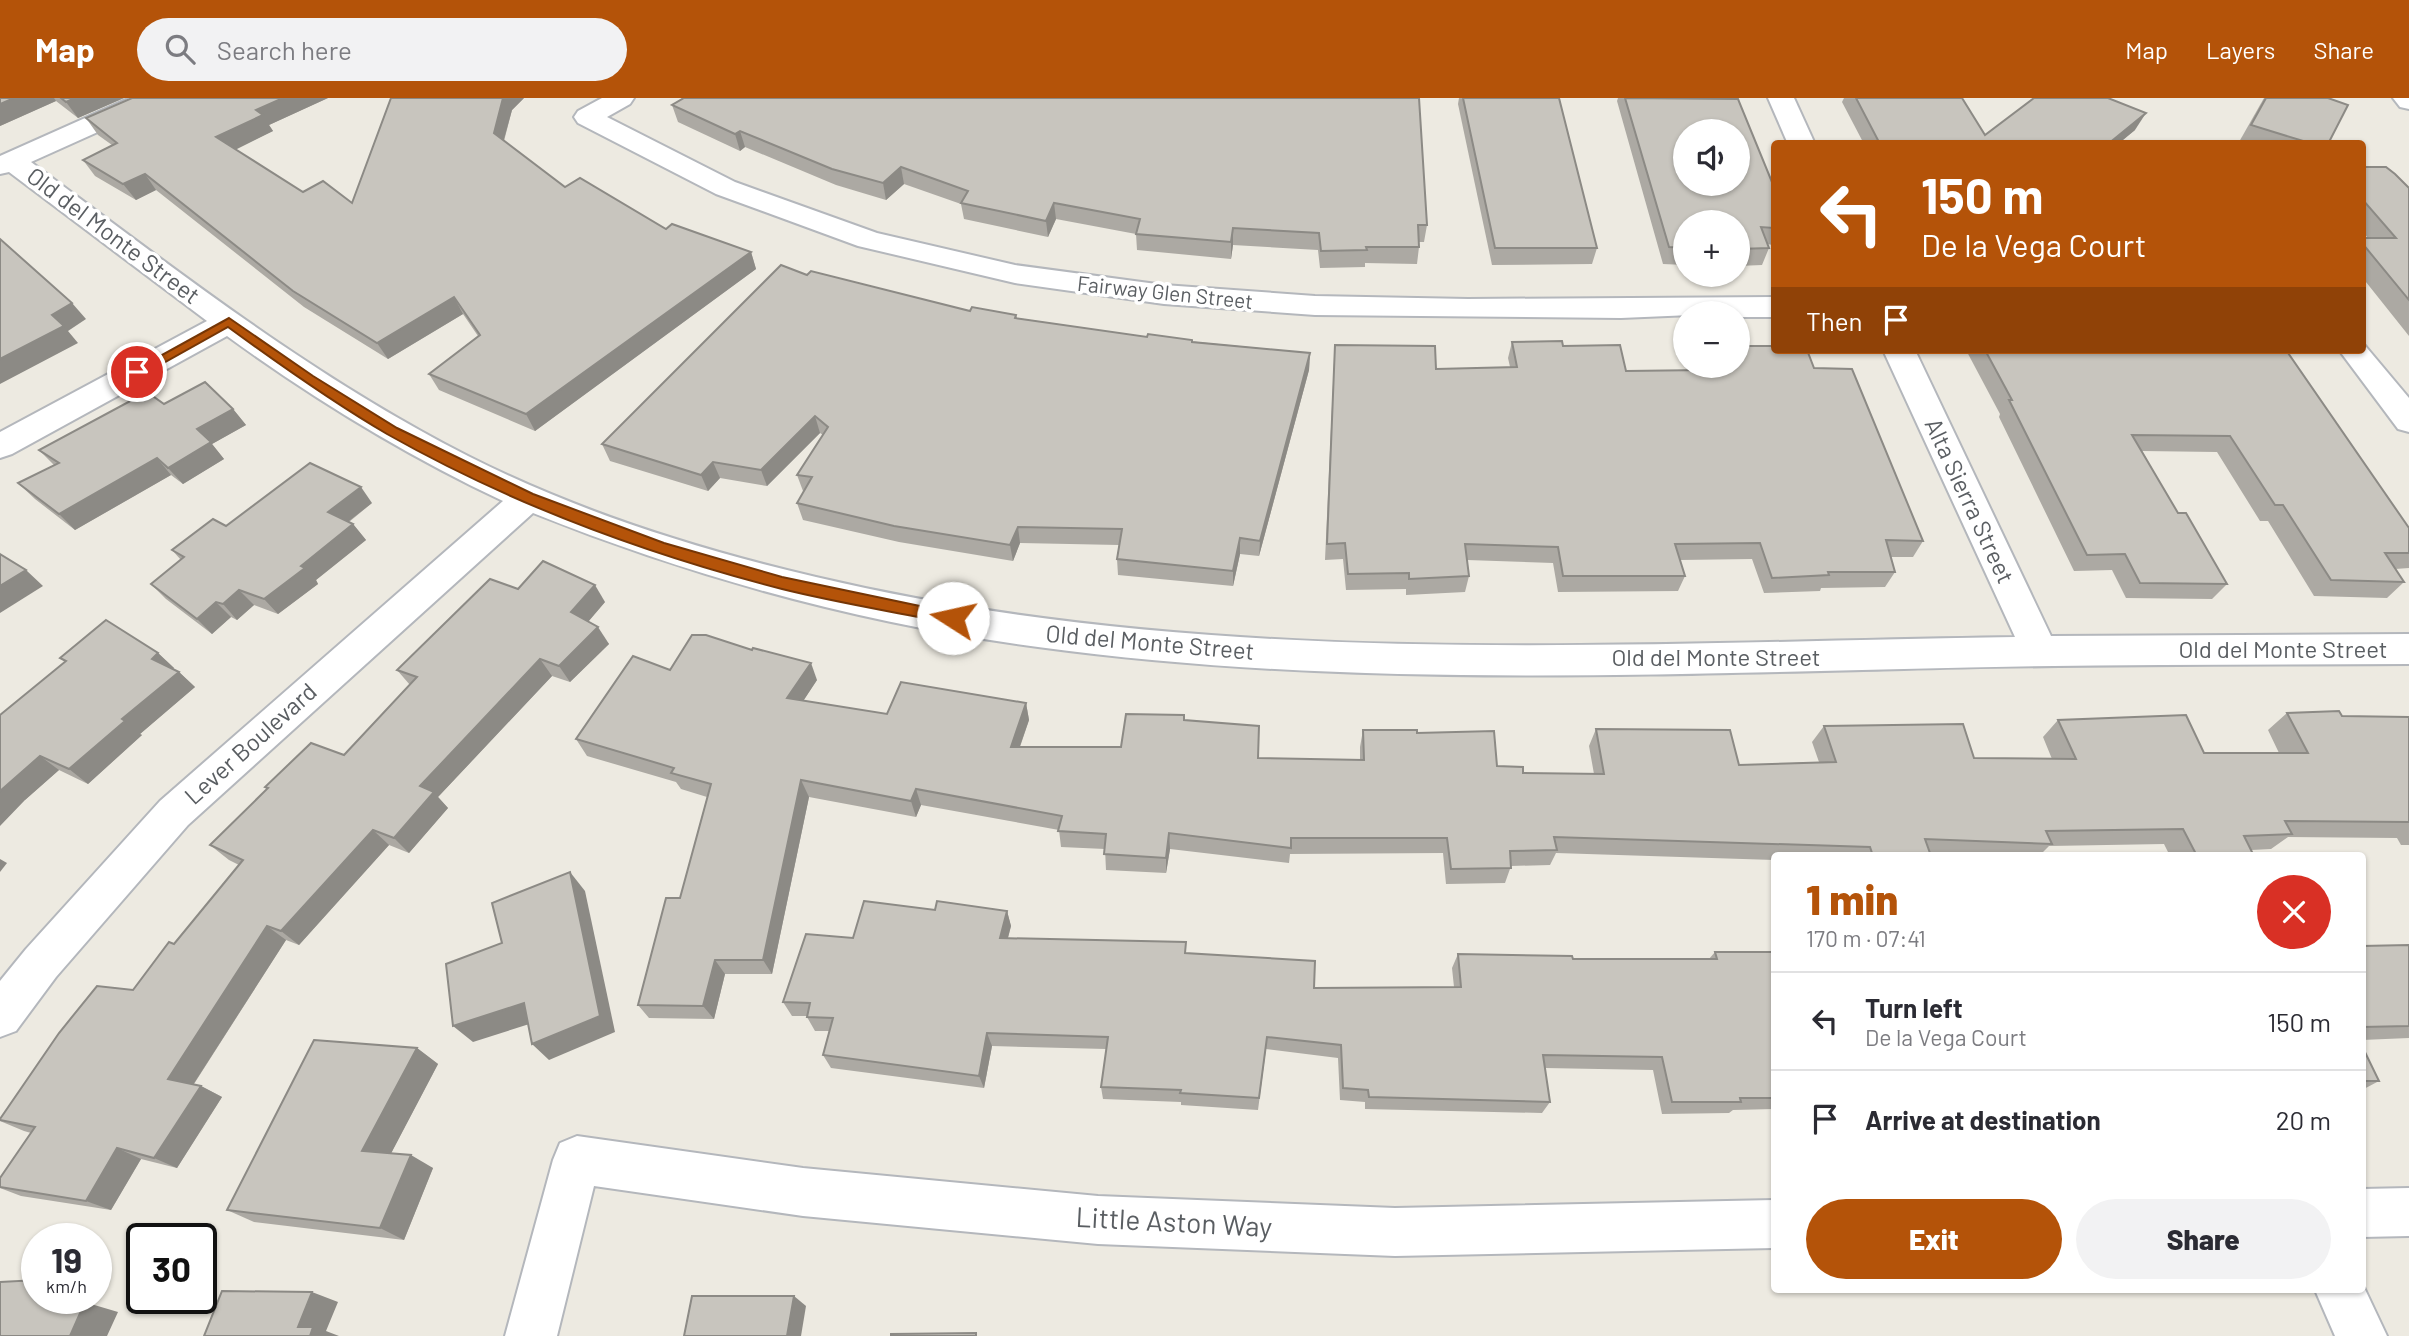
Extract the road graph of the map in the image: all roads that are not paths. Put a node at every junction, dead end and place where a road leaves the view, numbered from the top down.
1 (151, 98) edge
2 (621, 98) edge
3 (1781, 98) edge
4 (1800, 140) edge
5 (6, 164) edge
6 (1771, 307) edge
7 (229, 322) junction
8 (1901, 354) edge
9 (2358, 354) edge
10 (2409, 421) edge
11 (0, 446) edge
12 (528, 498) junction
13 (2409, 649) edge
14 (2040, 651) junction
15 (0, 1016) edge
16 (2409, 1212) edge
17 (2366, 1213) edge
18 (1771, 1224) edge
19 (2341, 1293) edge
20 (531, 1336) edge
21 (2361, 1336) edge

1 - 5 street
2 - 6 street, Fairway Glen Street
3 - 4 street
5 - 7 street, Old del Monte Street
7 - 11 street
7 - 12 street, Old del Monte Street
8 - 14 street, Alta Sierra Street
9 - 10 street
12 - 14 street, Old del Monte Street
12 - 15 street, Lever Boulevard
13 - 14 street, Old del Monte Street
16 - 17 street
18 - 20 street, Little Aston Way
19 - 21 street

